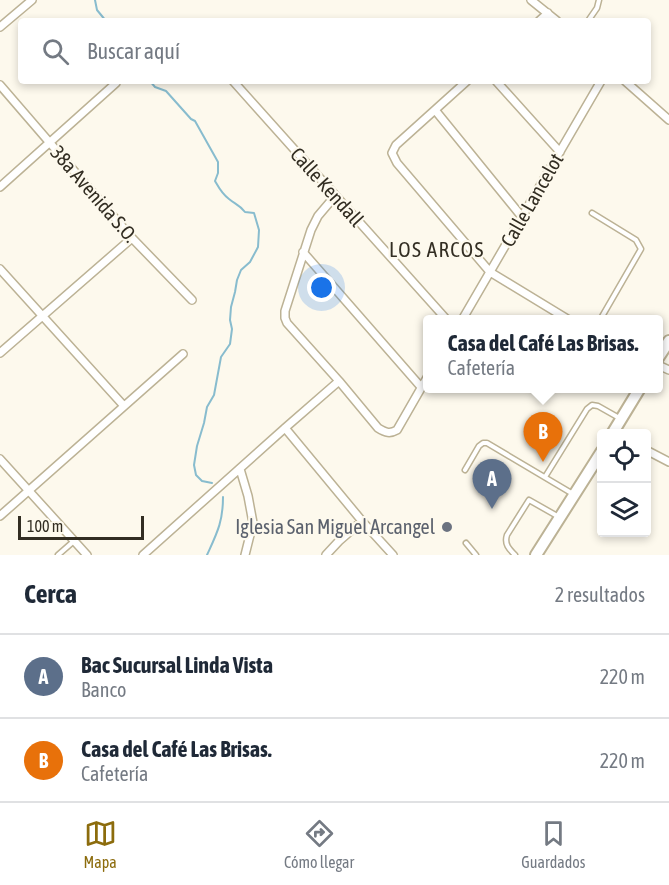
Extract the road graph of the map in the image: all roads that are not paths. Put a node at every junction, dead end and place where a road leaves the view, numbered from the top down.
1 (32, 0) edge
2 (531, 0) edge
3 (599, 0) edge
4 (548, 14) junction
5 (543, 18) edge
6 (553, 18) edge
7 (590, 18) edge
8 (0, 27) edge
9 (115, 84) edge
10 (236, 84) edge
11 (464, 84) edge
12 (499, 84) edge
13 (599, 84) edge
14 (628, 84) edge
15 (0, 85) edge
16 (435, 110) junction
17 (669, 120) edge
18 (49, 142) junction
19 (560, 152) junction
20 (0, 187) edge
21 (335, 196) junction
22 (592, 213) dead end
23 (522, 217) junction
24 (132, 238) junction
25 (303, 252) junction
26 (0, 269) edge
27 (490, 272) junction
28 (192, 300) dead end
29 (442, 315) edge
30 (465, 315) edge
31 (560, 315) edge
32 (603, 315) edge
33 (43, 316) junction
34 (0, 353) edge
35 (183, 354) dead end
36 (339, 381) junction
37 (423, 384) edge
38 (421, 387) junction
39 (637, 393) edge
40 (124, 406) junction
41 (621, 419) junction
42 (285, 428) junction
43 (616, 429) edge
44 (651, 453) edge
45 (0, 459) edge
46 (597, 459) edge
47 (669, 462) edge
48 (240, 469) junction
49 (465, 471) dead end
50 (544, 477) junction
51 (29, 491) junction
52 (574, 494) junction
53 (0, 516) edge
54 (560, 517) junction
55 (362, 521) junction
56 (75, 541) junction
57 (466, 543) dead end
58 (58, 555) edge
59 (87, 555) edge
60 (143, 555) edge
61 (244, 555) edge
62 (326, 555) edge
63 (393, 555) edge
64 (476, 555) edge
65 (515, 555) edge
66 (536, 555) edge

1 - 8 street
2 - 4 street
3 - 7 lane
4 - 5 street
4 - 6 street
9 - 18 street
10 - 21 street, Calle Kendall
11 - 16 street
12 - 19 street
13 - 19 street, Calle Lancelot
14 - 17 street
15 - 18 street, 38a Avenida S.O.
16 - 23 street
16 - 27 street
18 - 20 street
18 - 24 street, 38a Avenida S.O.
19 - 23 street, Calle Lancelot
21 - 25 street
21 - 29 street, Calle Kendall
22 - 32 lane
23 - 27 street, Calle Lancelot
24 - 28 street, 38a Avenida S.O.
24 - 33 street
25 - 36 street
25 - 38 street
26 - 33 street
27 - 30 street, Calle Lancelot
27 - 31 street
33 - 34 street
33 - 40 street
35 - 40 street
36 - 38 street
36 - 42 street
37 - 38 street
39 - 41 main road
40 - 51 street
41 - 43 main road
41 - 50 lane
42 - 48 street
42 - 55 street
44 - 47 street
45 - 51 street
46 - 52 main road
48 - 60 street
48 - 61 street
49 - 50 lane
50 - 52 lane
51 - 53 street
51 - 56 street
52 - 54 main road
54 - 65 lane
54 - 66 main road
55 - 62 street
55 - 63 street
56 - 58 lane
56 - 59 street
57 - 64 lane

